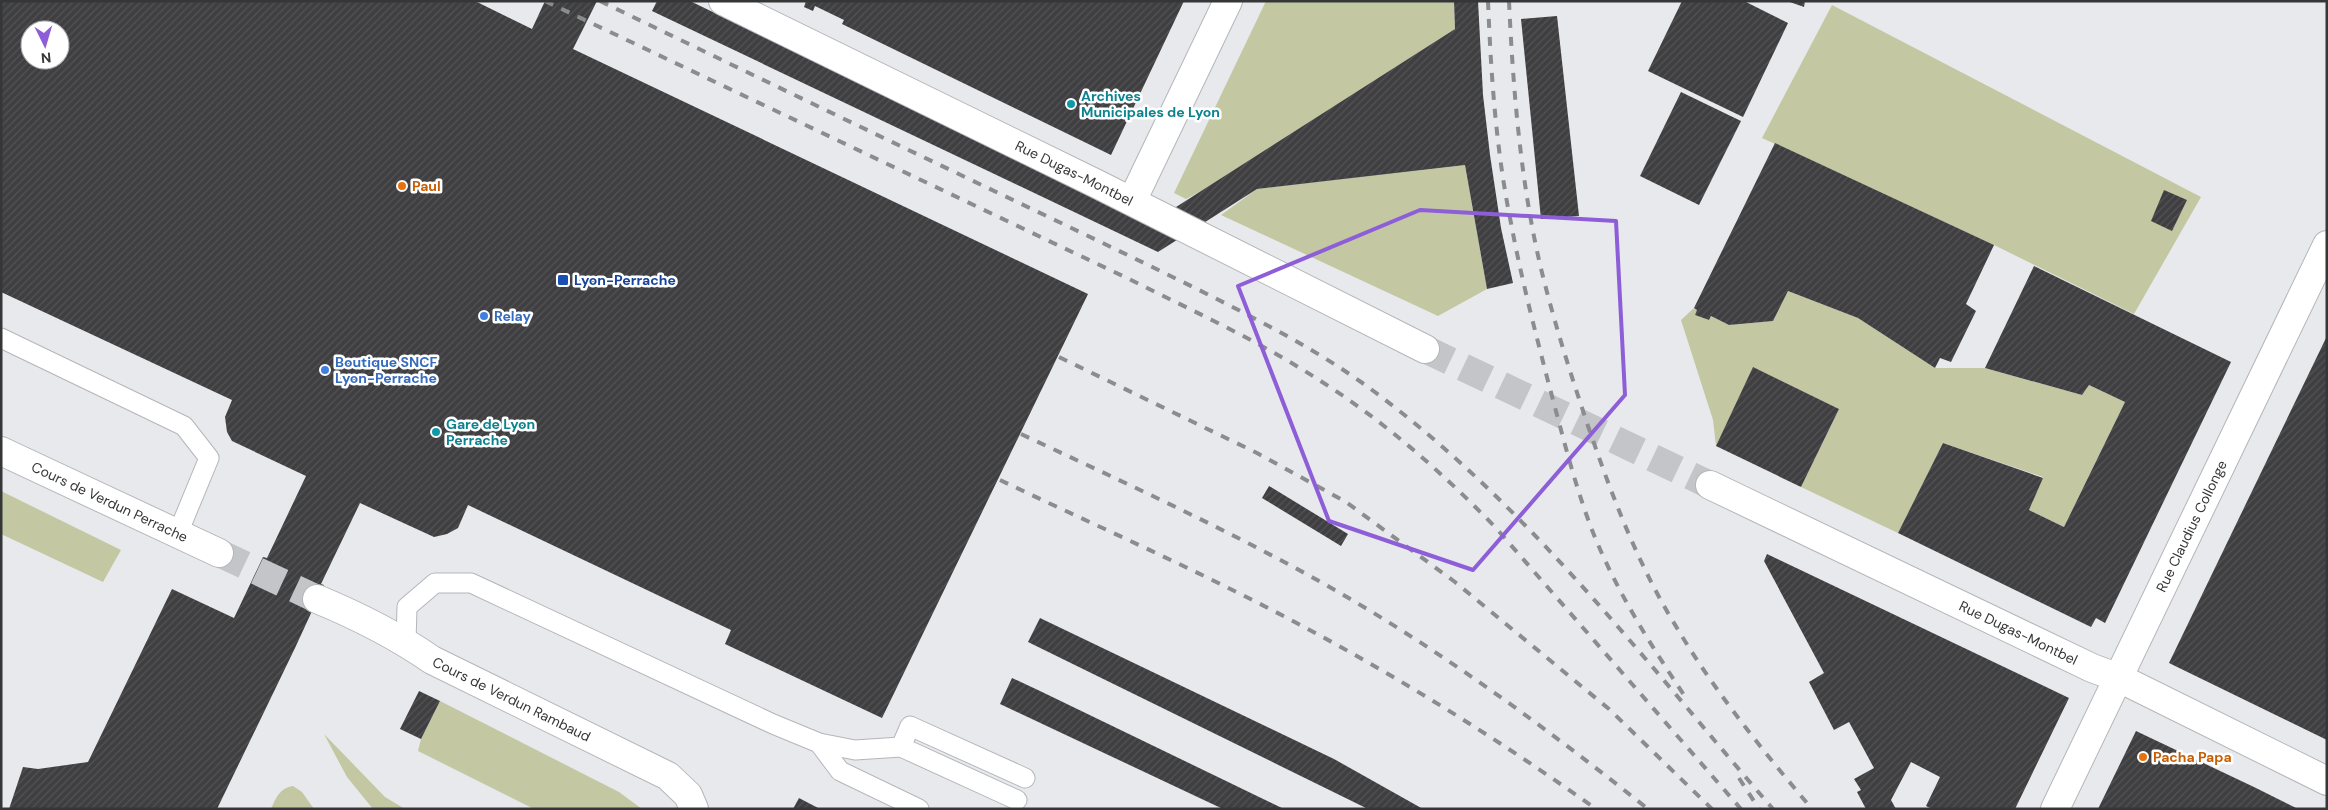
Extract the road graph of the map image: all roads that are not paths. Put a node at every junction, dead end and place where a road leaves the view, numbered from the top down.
1 (723, 1) edge
2 (1228, 1) edge
3 (1132, 201) junction
4 (2327, 245) edge
5 (1, 338) edge
6 (1425, 349) tunnel mouth
7 (1, 451) edge
8 (1710, 485) tunnel mouth
9 (178, 534) junction
10 (220, 553) tunnel mouth
11 (318, 599) tunnel mouth
12 (406, 642) junction
13 (2119, 678) junction
14 (819, 743) junction
15 (901, 747) junction
16 (1025, 778) dead end
17 (2327, 781) edge
18 (1017, 800) dead end
19 (694, 809) edge
20 (919, 809) edge
21 (2055, 809) edge

1 - 3 street, Rue Dugas-Montbel
2 - 3 street
3 - 6 street, Rue Dugas-Montbel
4 - 13 street, Rue Claudius Collonge
5 - 9 lane
7 - 9 street, Cours de Verdun Perrache
8 - 13 street, Rue Dugas-Montbel
9 - 10 street, Cours de Verdun Perrache
11 - 12 street, Cours de Verdun Rambaud
12 - 14 lane
12 - 19 street, Cours de Verdun Rambaud
13 - 17 street, Rue Dugas-Montbel
13 - 21 street, Rue Claudius Collonge
14 - 15 lane
14 - 20 lane
15 - 16 lane
15 - 18 lane

